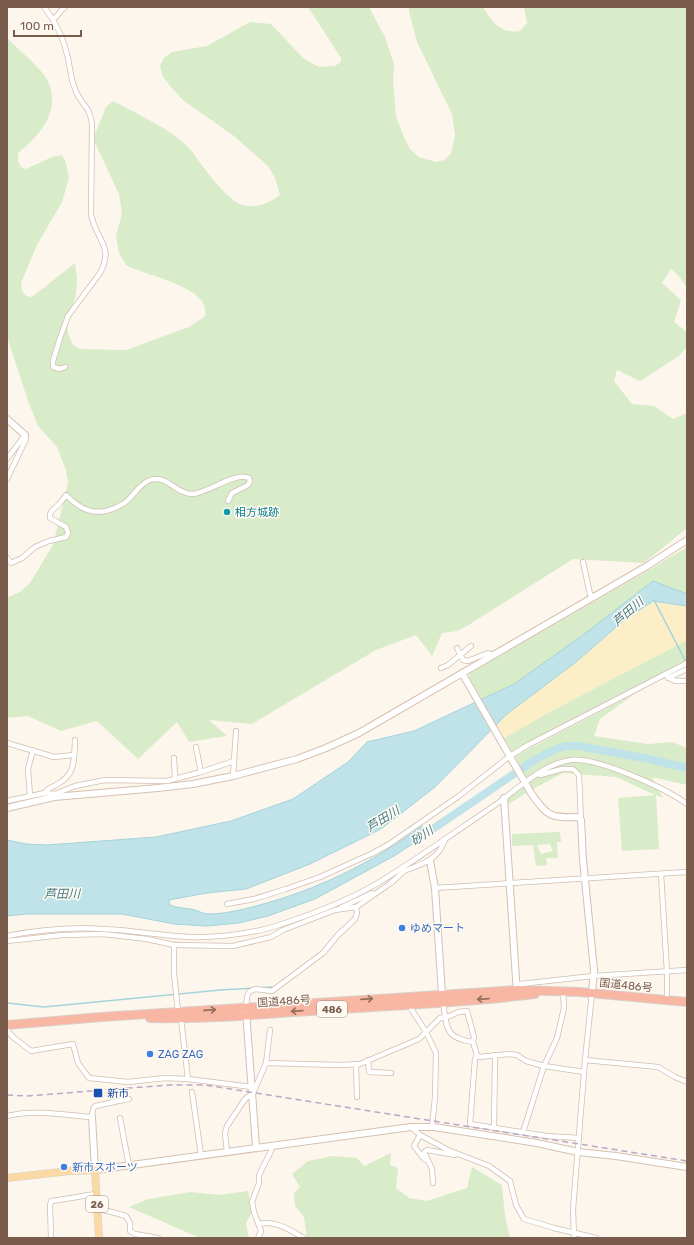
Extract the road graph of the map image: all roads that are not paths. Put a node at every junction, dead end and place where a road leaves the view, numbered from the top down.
1 (44, 7) edge
2 (65, 7) edge
3 (53, 19) junction
4 (65, 367) dead end
5 (7, 419) edge
6 (25, 435) junction
7 (7, 460) edge
8 (7, 479) edge
9 (228, 501) dead end
10 (687, 540) edge
11 (7, 558) edge
12 (583, 562) dead end
13 (593, 597) junction
14 (471, 646) dead end
15 (457, 648) dead end
16 (460, 655) junction
17 (492, 656) junction
18 (687, 663) edge
19 (442, 668) dead end
20 (687, 669) edge
21 (463, 675) junction
22 (666, 676) junction
23 (687, 681) edge
24 (236, 731) dead end
25 (75, 740) dead end
26 (7, 743) edge
27 (196, 747) dead end
28 (33, 750) junction
29 (74, 755) junction
30 (510, 756) junction
31 (174, 758) dead end
32 (234, 761) junction
33 (201, 772) junction
34 (233, 776) junction
35 (175, 779) junction
36 (524, 779) junction
37 (45, 793) junction
38 (30, 796) junction
39 (54, 796) junction
40 (504, 798) junction
41 (7, 801) edge
42 (687, 804) edge
43 (7, 808) edge
44 (582, 820) junction
45 (445, 839) junction
46 (430, 861) junction
47 (402, 869) junction
48 (687, 872) edge
49 (661, 874) junction
50 (586, 878) junction
51 (390, 883) junction
52 (510, 883) junction
53 (435, 888) junction
54 (227, 904) dead end
55 (356, 907) junction
56 (335, 910) junction
57 (7, 936) edge
58 (7, 941) edge
59 (174, 945) junction
60 (687, 970) edge
61 (668, 972) junction
62 (593, 976) junction
63 (563, 990) junction
64 (517, 993) junction
65 (592, 993) junction
66 (442, 998) junction
67 (668, 1000) junction
68 (687, 1002) edge
69 (408, 1004) junction
70 (246, 1011) junction
71 (180, 1015) junction
72 (445, 1017) junction
73 (7, 1025) edge
74 (7, 1030) edge
75 (270, 1030) dead end
76 (426, 1032) junction
77 (13, 1037) junction
78 (7, 1040) edge
79 (473, 1042) junction
80 (477, 1055) junction
81 (495, 1055) junction
82 (368, 1060) junction
83 (584, 1060) junction
84 (266, 1063) junction
85 (356, 1064) junction
86 (544, 1066) junction
87 (584, 1072) junction
88 (391, 1073) dead end
89 (188, 1079) junction
90 (687, 1082) edge
91 (252, 1090) junction
92 (192, 1092) dead end
93 (357, 1097) dead end
94 (129, 1099) dead end
95 (7, 1116) edge
96 (92, 1117) junction
97 (120, 1118) dead end
98 (411, 1127) junction
99 (432, 1127) junction
100 (494, 1128) junction
101 (523, 1132) junction
102 (420, 1135) junction
103 (579, 1138) junction
104 (272, 1146) junction
105 (256, 1148) junction
106 (227, 1152) junction
107 (578, 1152) junction
108 (461, 1155) junction
109 (201, 1156) junction
110 (427, 1160) junction
111 (129, 1166) junction
112 (687, 1167) edge
113 (95, 1170) junction
114 (7, 1178) edge
115 (433, 1183) dead end
116 (96, 1194) junction
117 (97, 1208) junction
118 (259, 1224) junction
119 (574, 1236) edge
120 (51, 1238) edge
121 (99, 1238) edge
122 (158, 1238) edge
123 (258, 1238) edge
124 (304, 1238) edge
125 (596, 1238) edge

1 - 3 street
2 - 3 street
3 - 4 street
5 - 6 street
6 - 7 street
6 - 8 street
9 - 11 street
10 - 13 street
12 - 13 street
13 - 17 street
14 - 16 street
15 - 16 street
16 - 17 street
16 - 19 street
17 - 21 street
18 - 22 street
20 - 22 street
21 - 30 street
21 - 34 street
22 - 23 street
22 - 30 street
24 - 32 street
25 - 29 street
26 - 28 street
27 - 33 street
28 - 29 street
28 - 38 street
29 - 37 street
30 - 36 street
30 - 54 street
31 - 35 street
32 - 33 street
32 - 34 street
33 - 35 street
34 - 39 street
35 - 39 street
36 - 40 street
36 - 42 street
36 - 44 street
36 - 44 street
37 - 38 street
37 - 39 street
38 - 41 street
39 - 43 street
40 - 45 street
40 - 52 street
44 - 50 street
45 - 46 street
45 - 47 street
46 - 47 street
46 - 53 street
47 - 51 street
47 - 57 street
48 - 49 street
49 - 50 street
49 - 61 street
50 - 52 street
50 - 62 street
51 - 55 street
51 - 56 street
52 - 53 street
52 - 64 street
53 - 66 street
55 - 56 street
55 - 70 street
56 - 59 street
58 - 59 street
59 - 71 street
60 - 61 street
61 - 62 street
61 - 67 street
62 - 64 street
62 - 65 street
63 - 64 highway, 国道486号 / 486
63 - 65 highway, 国道486号 / 486
63 - 86 street
64 - 66 highway, 国道486号 / 486
65 - 67 highway, 国道486号 / 486
65 - 83 street
66 - 69 highway, 国道486号 / 486
70 -> 66 highway, 国道486号 / 486
66 - 72 street
67 - 68 highway, 国道486号 / 486
69 -> 70 highway, 国道486号 / 486
69 - 76 street
70 - 71 highway, 国道486号 / 486
70 - 91 street
71 - 73 highway, 国道486号 / 486
71 - 89 street
72 - 76 street
72 - 79 street
72 - 79 street
74 - 77 street
75 - 84 street
76 - 82 street
76 - 99 street
77 - 78 street
77 - 89 street
79 - 80 street
80 - 81 street
80 - 100 street
81 - 86 street
81 - 100 street
82 - 85 street
82 - 88 street
83 - 87 street
83 - 90 street
84 - 85 street
84 - 91 street
85 - 93 street
86 - 87 street
86 - 101 street
87 - 103 street
89 - 91 street
91 - 105 street
91 - 106 street
92 - 109 street
94 - 96 street
95 - 96 street
96 - 113 street
97 - 111 street
98 - 99 street
98 - 102 street
98 - 104 street
99 - 107 street
100 - 101 street
101 - 103 street
102 - 108 street
102 - 110 street
103 - 107 street
104 - 105 street
104 - 118 street
105 - 106 street
106 - 109 street
107 - 112 street
107 - 119 street
108 - 110 street
108 - 119 street
109 - 111 street
110 - 115 street
111 - 113 street
113 - 114 main road
113 - 116 main road, 26
116 - 117 main road, 26
116 - 120 street
117 - 121 main road, 26
117 - 122 street
118 - 123 street
118 - 124 street
119 - 125 street

